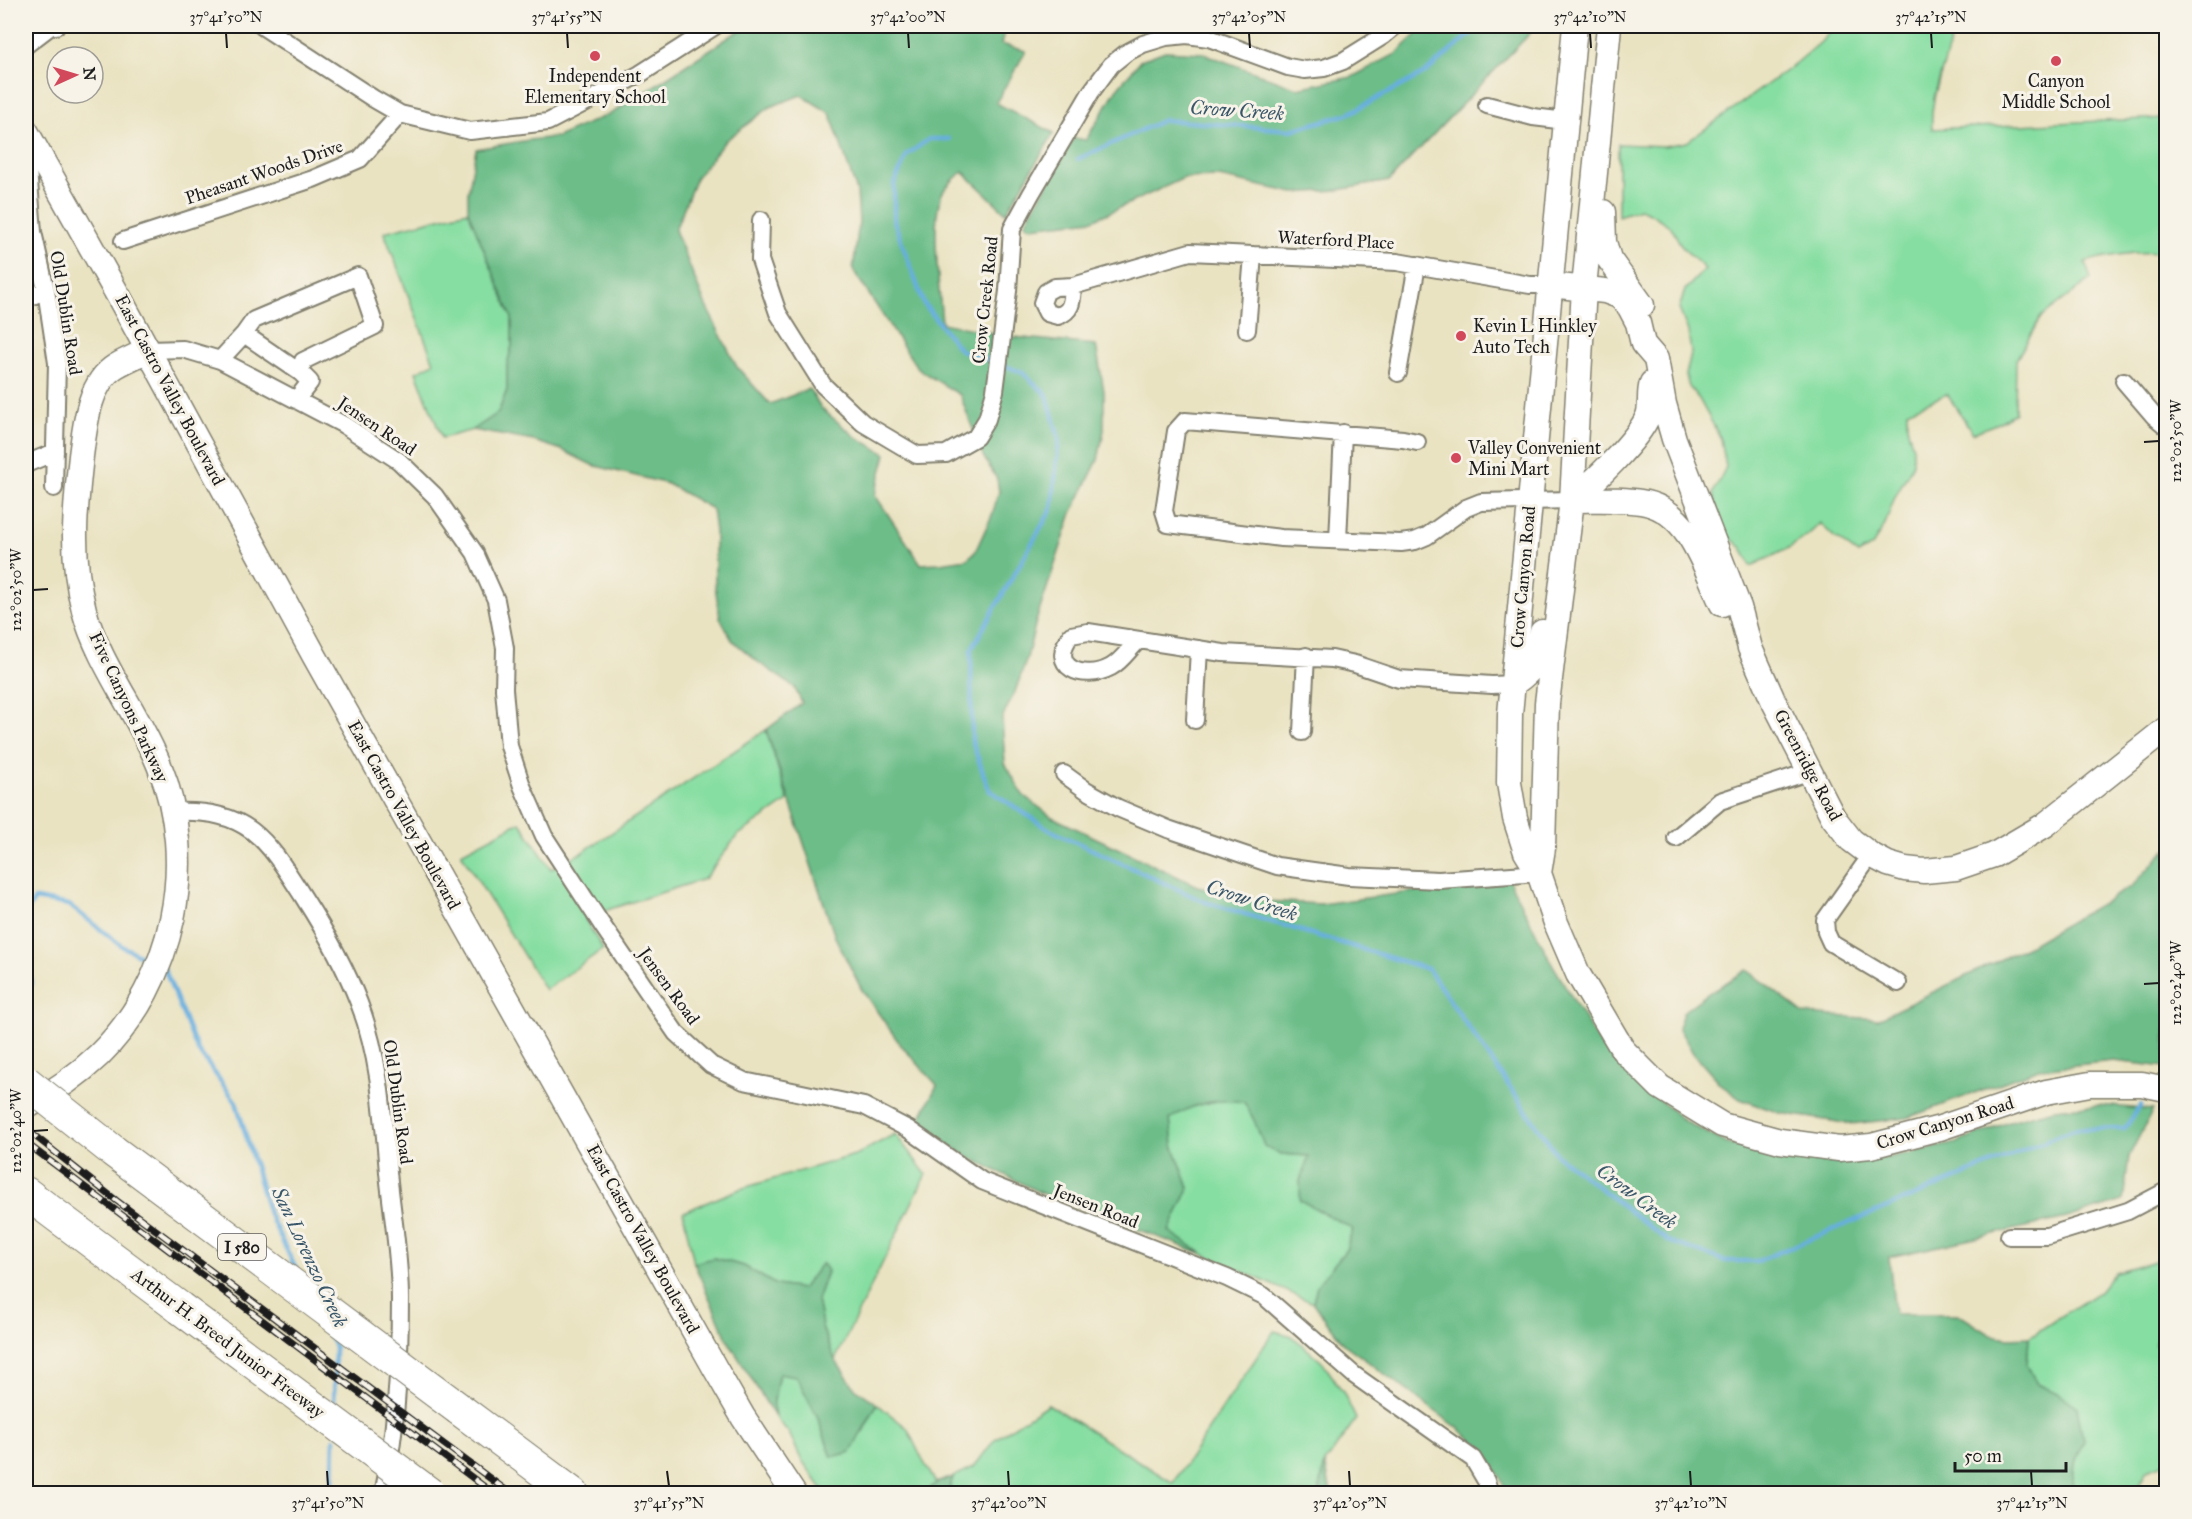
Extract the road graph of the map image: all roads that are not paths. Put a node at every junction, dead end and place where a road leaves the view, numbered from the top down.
1 (56, 26) edge
2 (261, 26) edge
3 (715, 26) edge
4 (1395, 26) edge
5 (1575, 26) edge
6 (1609, 26) edge
7 (26, 45) edge
8 (1487, 105) dead end
9 (400, 114) junction
10 (1566, 121) junction
11 (26, 131) edge
12 (26, 144) edge
13 (1597, 153) junction
14 (761, 220) dead end
15 (123, 241) dead end
16 (1253, 255) junction
17 (1417, 265) junction
18 (1550, 285) junction
19 (1073, 286) dead end
20 (1584, 288) junction
21 (46, 290) junction
22 (26, 299) edge
23 (1246, 330) dead end
24 (244, 334) junction
25 (148, 350) junction
26 (220, 360) junction
27 (1657, 366) junction
28 (301, 373) junction
29 (1398, 373) dead end
30 (2124, 381) dead end
31 (297, 400) junction
32 (2166, 426) edge
33 (1343, 433) junction
34 (1417, 442) dead end
35 (55, 452) junction
36 (26, 464) edge
37 (54, 488) dead end
38 (1572, 500) junction
39 (1531, 502) junction
40 (1338, 540) junction
41 (1560, 601) junction
42 (1138, 641) dead end
43 (1750, 648) junction
44 (1199, 649) junction
45 (1306, 656) junction
46 (1513, 684) junction
47 (1195, 720) dead end
48 (2166, 729) edge
49 (1302, 732) dead end
50 (1810, 771) junction
51 (1064, 774) dead end
52 (1543, 811) junction
53 (175, 821) junction
54 (1676, 838) dead end
55 (1871, 855) junction
56 (1539, 873) junction
57 (1898, 983) dead end
58 (26, 1082) edge
59 (2166, 1089) edge
60 (26, 1107) edge
61 (2166, 1191) edge
62 (26, 1193) edge
63 (2009, 1236) dead end
64 (383, 1494) edge
65 (430, 1494) edge
66 (573, 1494) edge
67 (794, 1494) edge
68 (1490, 1494) edge

1 - 7 street
2 - 9 street
3 - 9 street
4 - 14 street, Crow Creek Road
5 - 10 main road, Crow Canyon Road
6 - 13 main road, Crow Canyon Road
8 - 10 street
9 - 15 street, Pheasant Woods Drive
10 - 18 main road, Crow Canyon Road
11 - 25 main road, East Castro Valley Boulevard
12 - 21 street, Old Dublin Road
13 - 20 main road, Crow Canyon Road
13 - 27 main road
16 - 17 street, Waterford Place
16 - 19 street, Waterford Place
16 - 23 street, Waterford Place
17 - 18 street, Waterford Place
17 - 29 street, Waterford Place
18 - 20 main road, Greenridge Road
18 - 39 main road, Crow Canyon Road
20 - 27 main road, Greenridge Road
20 - 38 main road, Crow Canyon Road
21 - 22 street
21 - 35 street, Old Dublin Road
24 - 26 street
24 - 28 street
24 - 28 street
25 - 26 street, Jensen Road
25 - 53 main road, Five Canyons Parkway
25 - 67 main road, East Castro Valley Boulevard
26 - 31 street, Jensen Road
27 - 38 main road
27 - 43 main road, Greenridge Road
28 - 31 street
30 - 32 street
31 - 68 street, Jensen Road
33 - 34 street
33 - 40 street
33 - 40 street
35 - 36 street
35 - 37 street, Old Dublin Road
38 - 39 street
38 - 41 main road, Crow Canyon Road
38 - 43 main road, Greenridge Road
39 - 40 street
39 - 46 main road, Crow Canyon Road
41 - 46 main road
41 - 52 main road, Crow Canyon Road
42 - 44 street
43 - 50 main road, Greenridge Road
44 - 45 street
44 - 47 street
45 - 46 street
45 - 49 street
46 - 52 main road
46 - 56 main road, Crow Canyon Road
48 - 55 main road, Greenridge Road
50 - 54 street
50 - 55 main road, Greenridge Road
51 - 56 street
52 - 56 main road, Crow Canyon Road
53 - 60 main road, Five Canyons Parkway
53 - 64 street, Old Dublin Road
55 - 57 street
56 - 59 main road, Crow Canyon Road
58 - 66 highway, I 580, bridge
61 - 63 street
62 - 65 highway, Arthur H. Breed Junior Freeway, bridge

